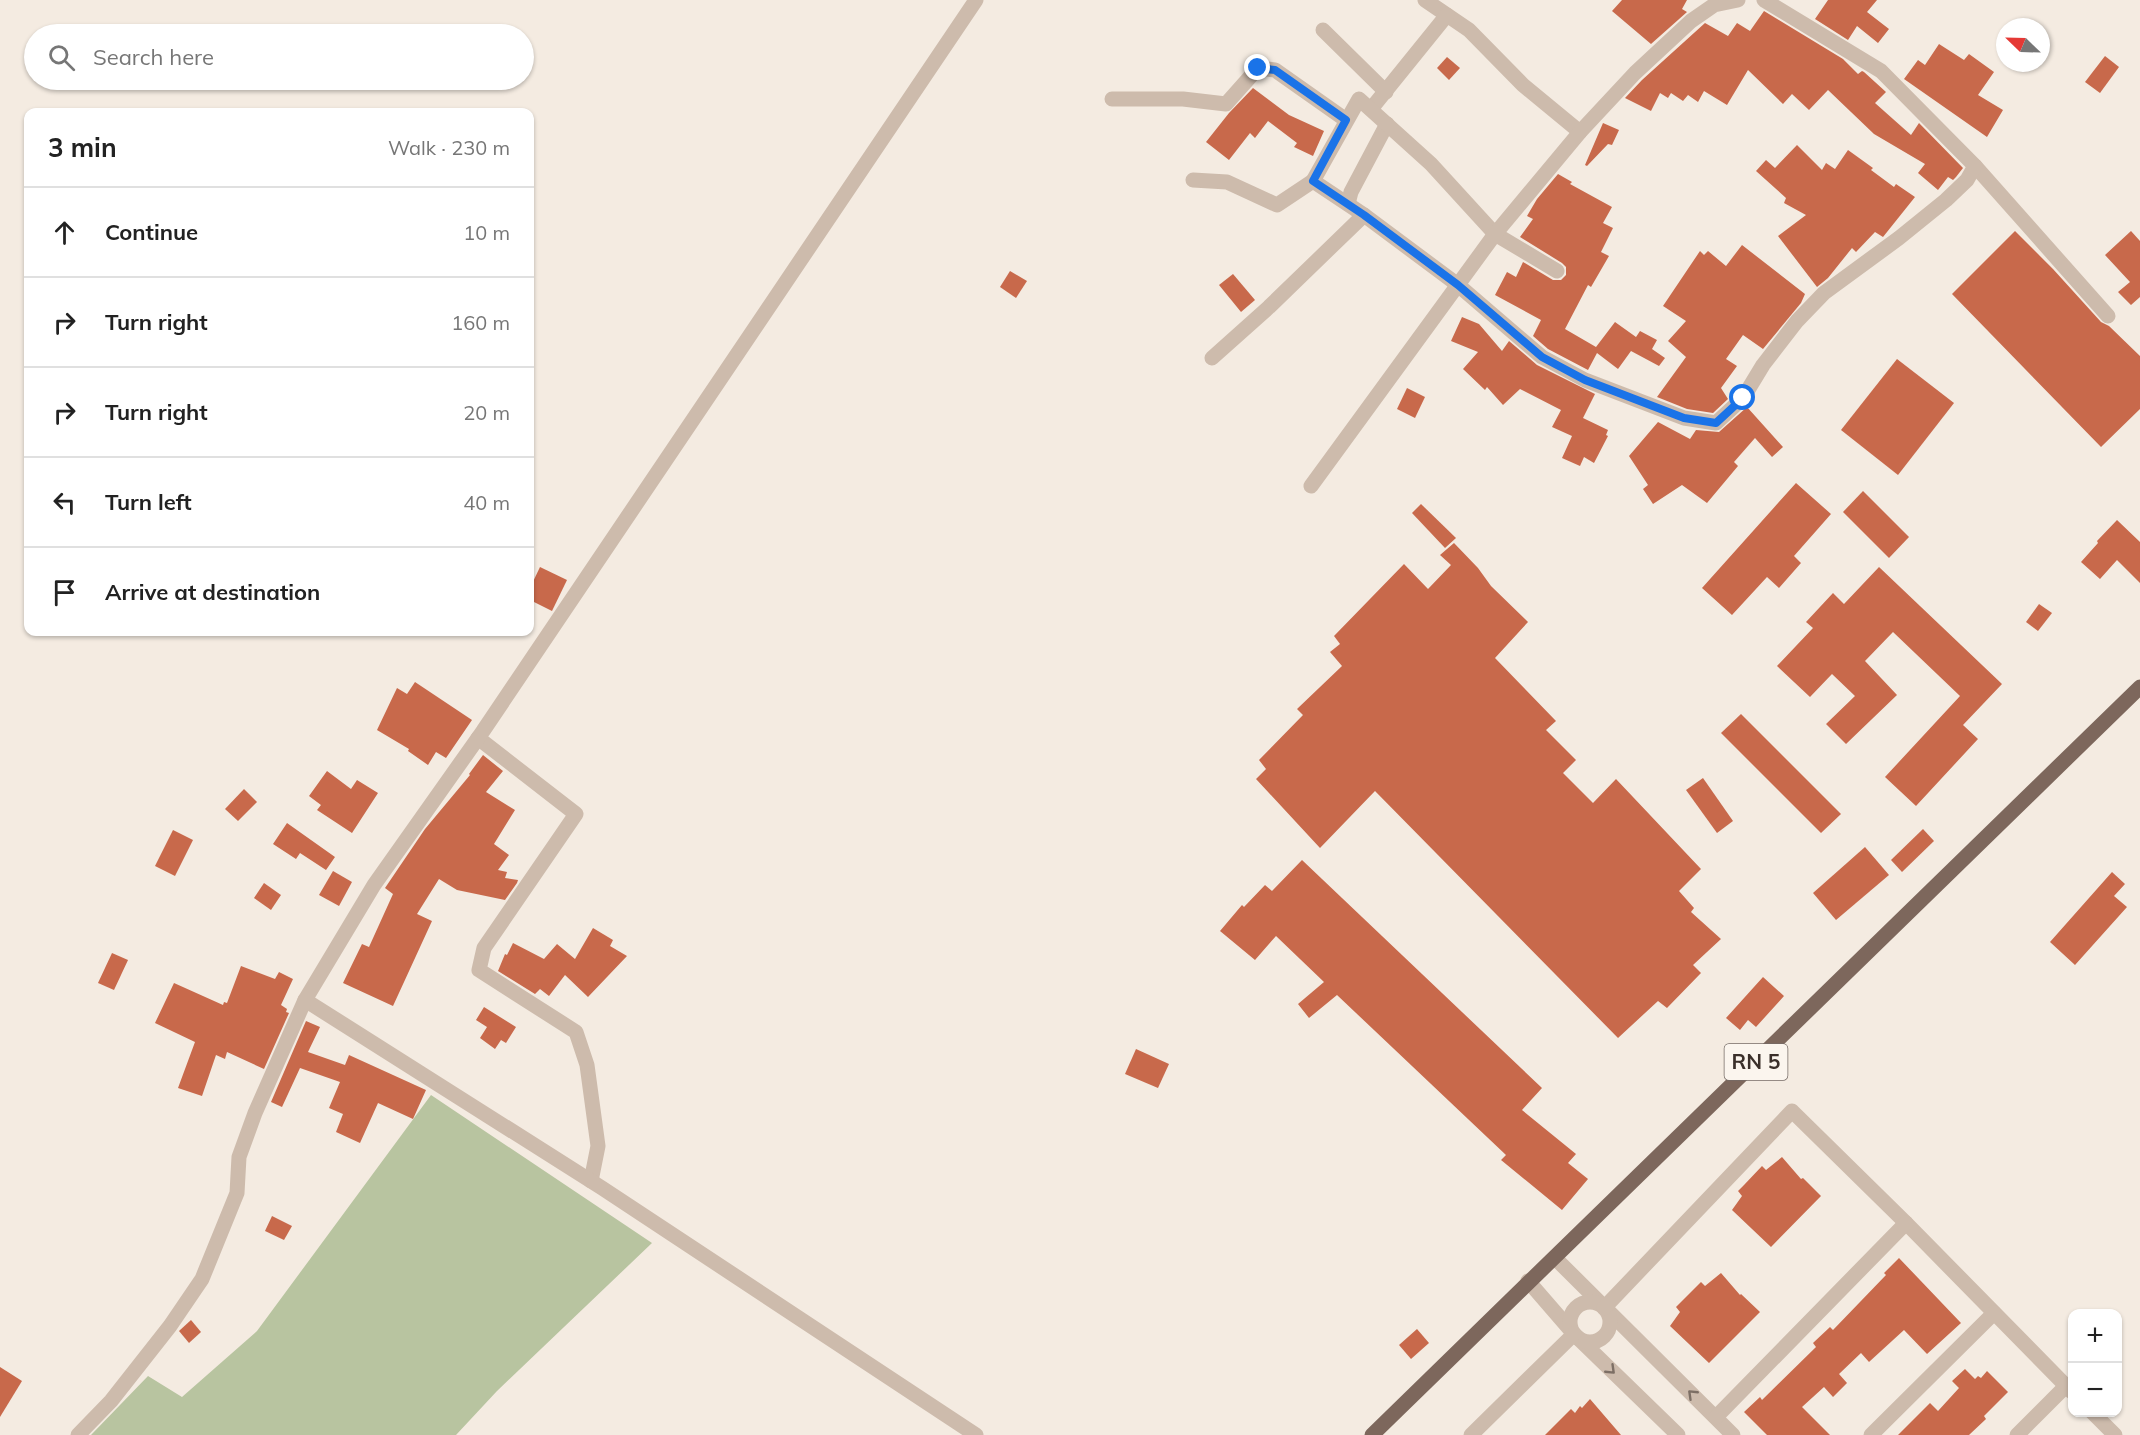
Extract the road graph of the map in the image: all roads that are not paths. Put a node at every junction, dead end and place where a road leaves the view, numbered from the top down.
1 (976, 0) edge
2 (1425, 0) edge
3 (1738, 0) edge
4 (1764, 0) edge
5 (1712, 3) edge
6 (1445, 8) edge
7 (1323, 30) dead end
8 (1386, 92) junction
9 (1112, 99) dead end
10 (1371, 109) junction
11 (1346, 120) junction
12 (1387, 124) junction
13 (1580, 132) junction
14 (1975, 166) junction
15 (1193, 180) dead end
16 (1313, 181) junction
17 (1348, 204) junction
18 (1364, 215) junction
19 (1495, 234) junction
20 (1557, 271) dead end
21 (1458, 285) junction
22 (2108, 316) dead end
23 (1212, 358) dead end
24 (1311, 486) dead end
25 (2140, 687) edge
26 (478, 738) junction
27 (305, 1000) junction
28 (591, 1181) junction
29 (1906, 1223) junction
30 (1555, 1258) junction
31 (1528, 1281) junction
32 (1604, 1308) junction
33 (1994, 1313) junction
34 (1575, 1334) junction
35 (2068, 1388) edge
36 (2068, 1390) edge
37 (1716, 1417) junction
38 (2096, 1417) edge
39 (78, 1435) edge
40 (976, 1435) edge
41 (1372, 1435) edge
42 (1471, 1435) edge
43 (1678, 1435) edge
44 (1733, 1435) edge
45 (1870, 1435) edge
46 (2018, 1435) edge
47 (2115, 1435) edge

1 - 26 street
2 - 6 street
3 - 5 street
4 - 14 street
5 - 13 street
6 - 8 street
6 - 13 street
7 - 8 street
8 - 10 street
9 - 11 street
10 - 11 street
10 - 12 street
11 - 16 street
12 - 17 street
12 - 19 street
13 - 19 street
14 - 21 street
14 - 22 street
15 - 16 street
16 - 17 street
17 - 18 street
18 - 21 street
18 - 23 street
19 - 20 street
19 - 21 street
21 - 24 street
25 - 30 main road, RN 5
26 - 27 street
26 - 28 street
27 - 28 street
27 - 39 street
28 - 40 street
29 - 32 street
29 - 33 street
29 - 37 street
30 - 31 main road, RN 5
30 - 32 street
31 - 34 street
31 - 41 main road, RN 5
32 - 34 street
32 - 34 street
37 -> 32 street
33 - 35 street
33 - 45 street
34 - 42 street
34 -> 43 street
36 - 46 street
37 - 44 street
38 - 47 street

